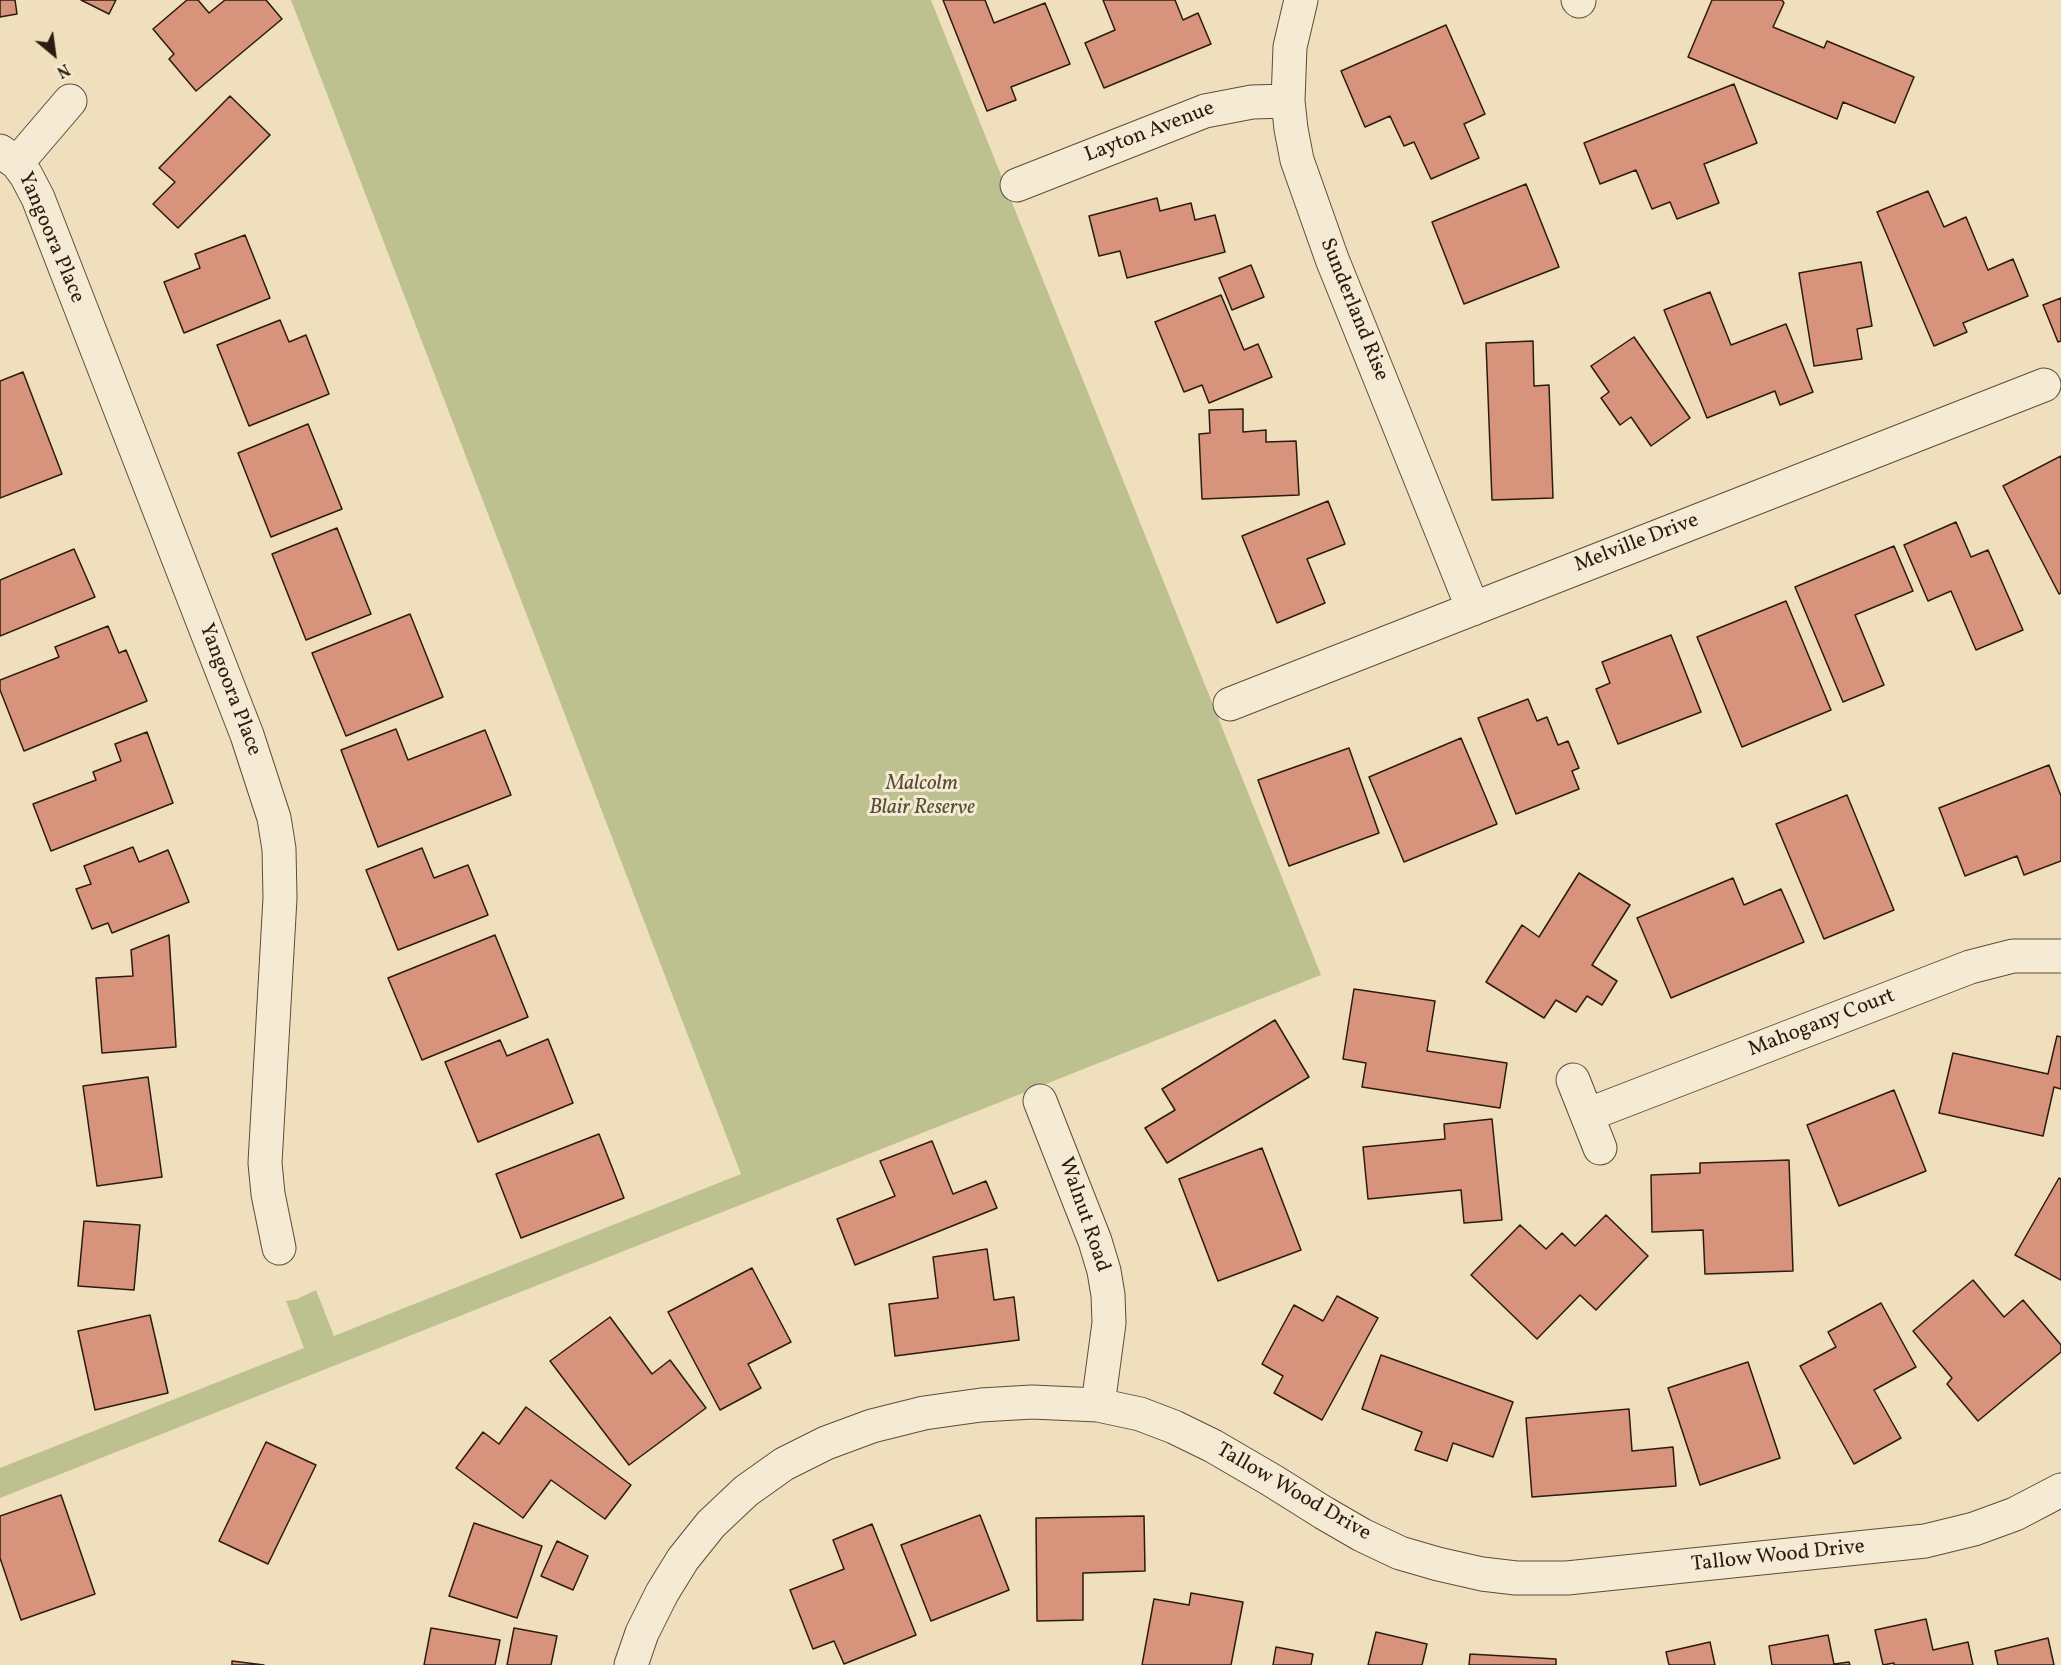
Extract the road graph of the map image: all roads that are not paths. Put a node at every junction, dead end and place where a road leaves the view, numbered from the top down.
1 (1301, 0) edge
2 (70, 101) dead end
3 (1288, 101) junction
4 (9, 157) edge
5 (1017, 184) dead end
6 (2044, 385) dead end
7 (1473, 609) junction
8 (1230, 704) dead end
9 (2061, 956) edge
10 (1573, 1080) dead end
11 (1040, 1101) dead end
12 (1587, 1115) junction
13 (1600, 1148) dead end
14 (279, 1248) dead end
15 (1098, 1405) junction
16 (2061, 1490) edge
17 (631, 1665) edge

1 - 3 street, Sunderland Rise
2 - 4 street, Yangoora Place
3 - 5 street, Layton Avenue
3 - 7 street, Sunderland Rise
4 - 14 street, Yangoora Place
6 - 7 street, Melville Drive
7 - 8 street, Melville Drive
9 - 12 street, Mahogany Court
10 - 12 street
11 - 15 street, Walnut Road
12 - 13 street
15 - 16 street, Tallow Wood Drive
15 - 17 street, Tallow Wood Drive

